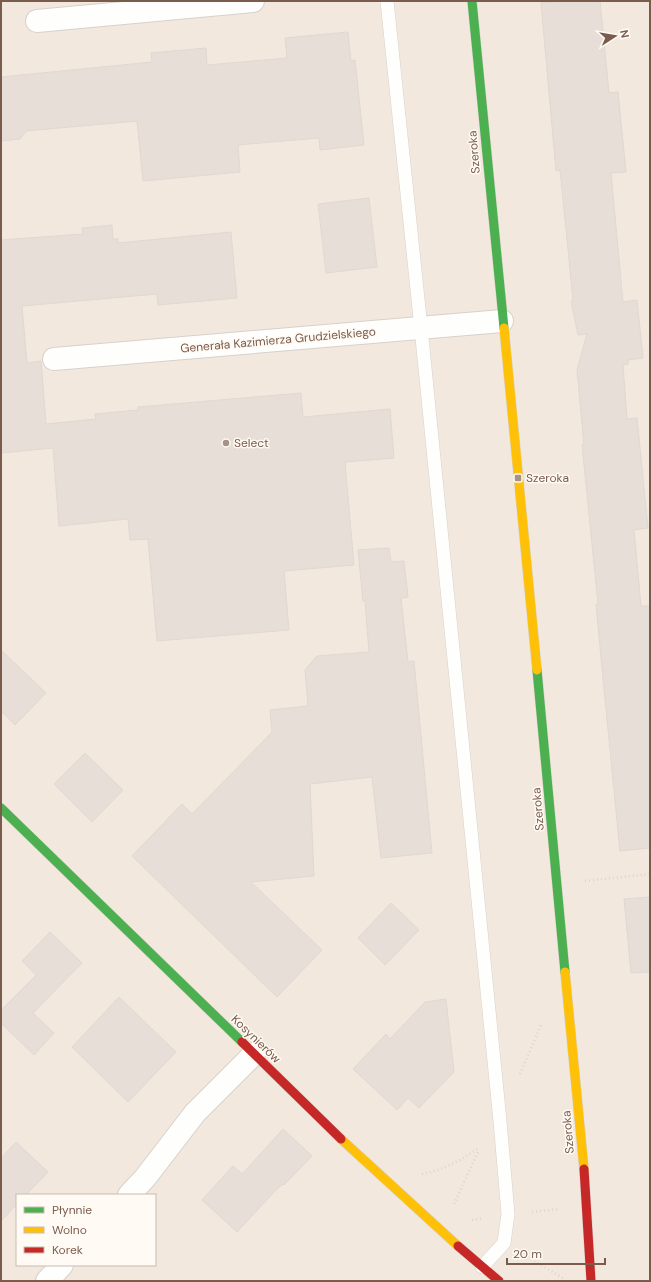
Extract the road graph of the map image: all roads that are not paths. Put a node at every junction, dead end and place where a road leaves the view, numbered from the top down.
1 (253, 1) edge
2 (387, 1) edge
3 (472, 1) edge
4 (37, 21) dead end
5 (502, 322) junction
6 (421, 328) junction
7 (54, 359) dead end
8 (1, 808) edge
9 (254, 1054) junction
10 (130, 1194) edge
11 (61, 1266) edge
12 (482, 1267) junction
13 (47, 1281) edge
14 (499, 1281) edge
15 (592, 1281) edge

1 - 4 street
2 - 6 lane
3 - 5 street, Szeroka
5 - 6 street, Generała Kazimierza Grudzielskiego
5 - 15 street, Szeroka
6 - 7 street, Generała Kazimierza Grudzielskiego
6 - 12 lane
8 - 9 street, Kosynierów
9 - 10 street
9 - 12 street, Kosynierów
11 - 13 street
12 - 14 street, Kosynierów

